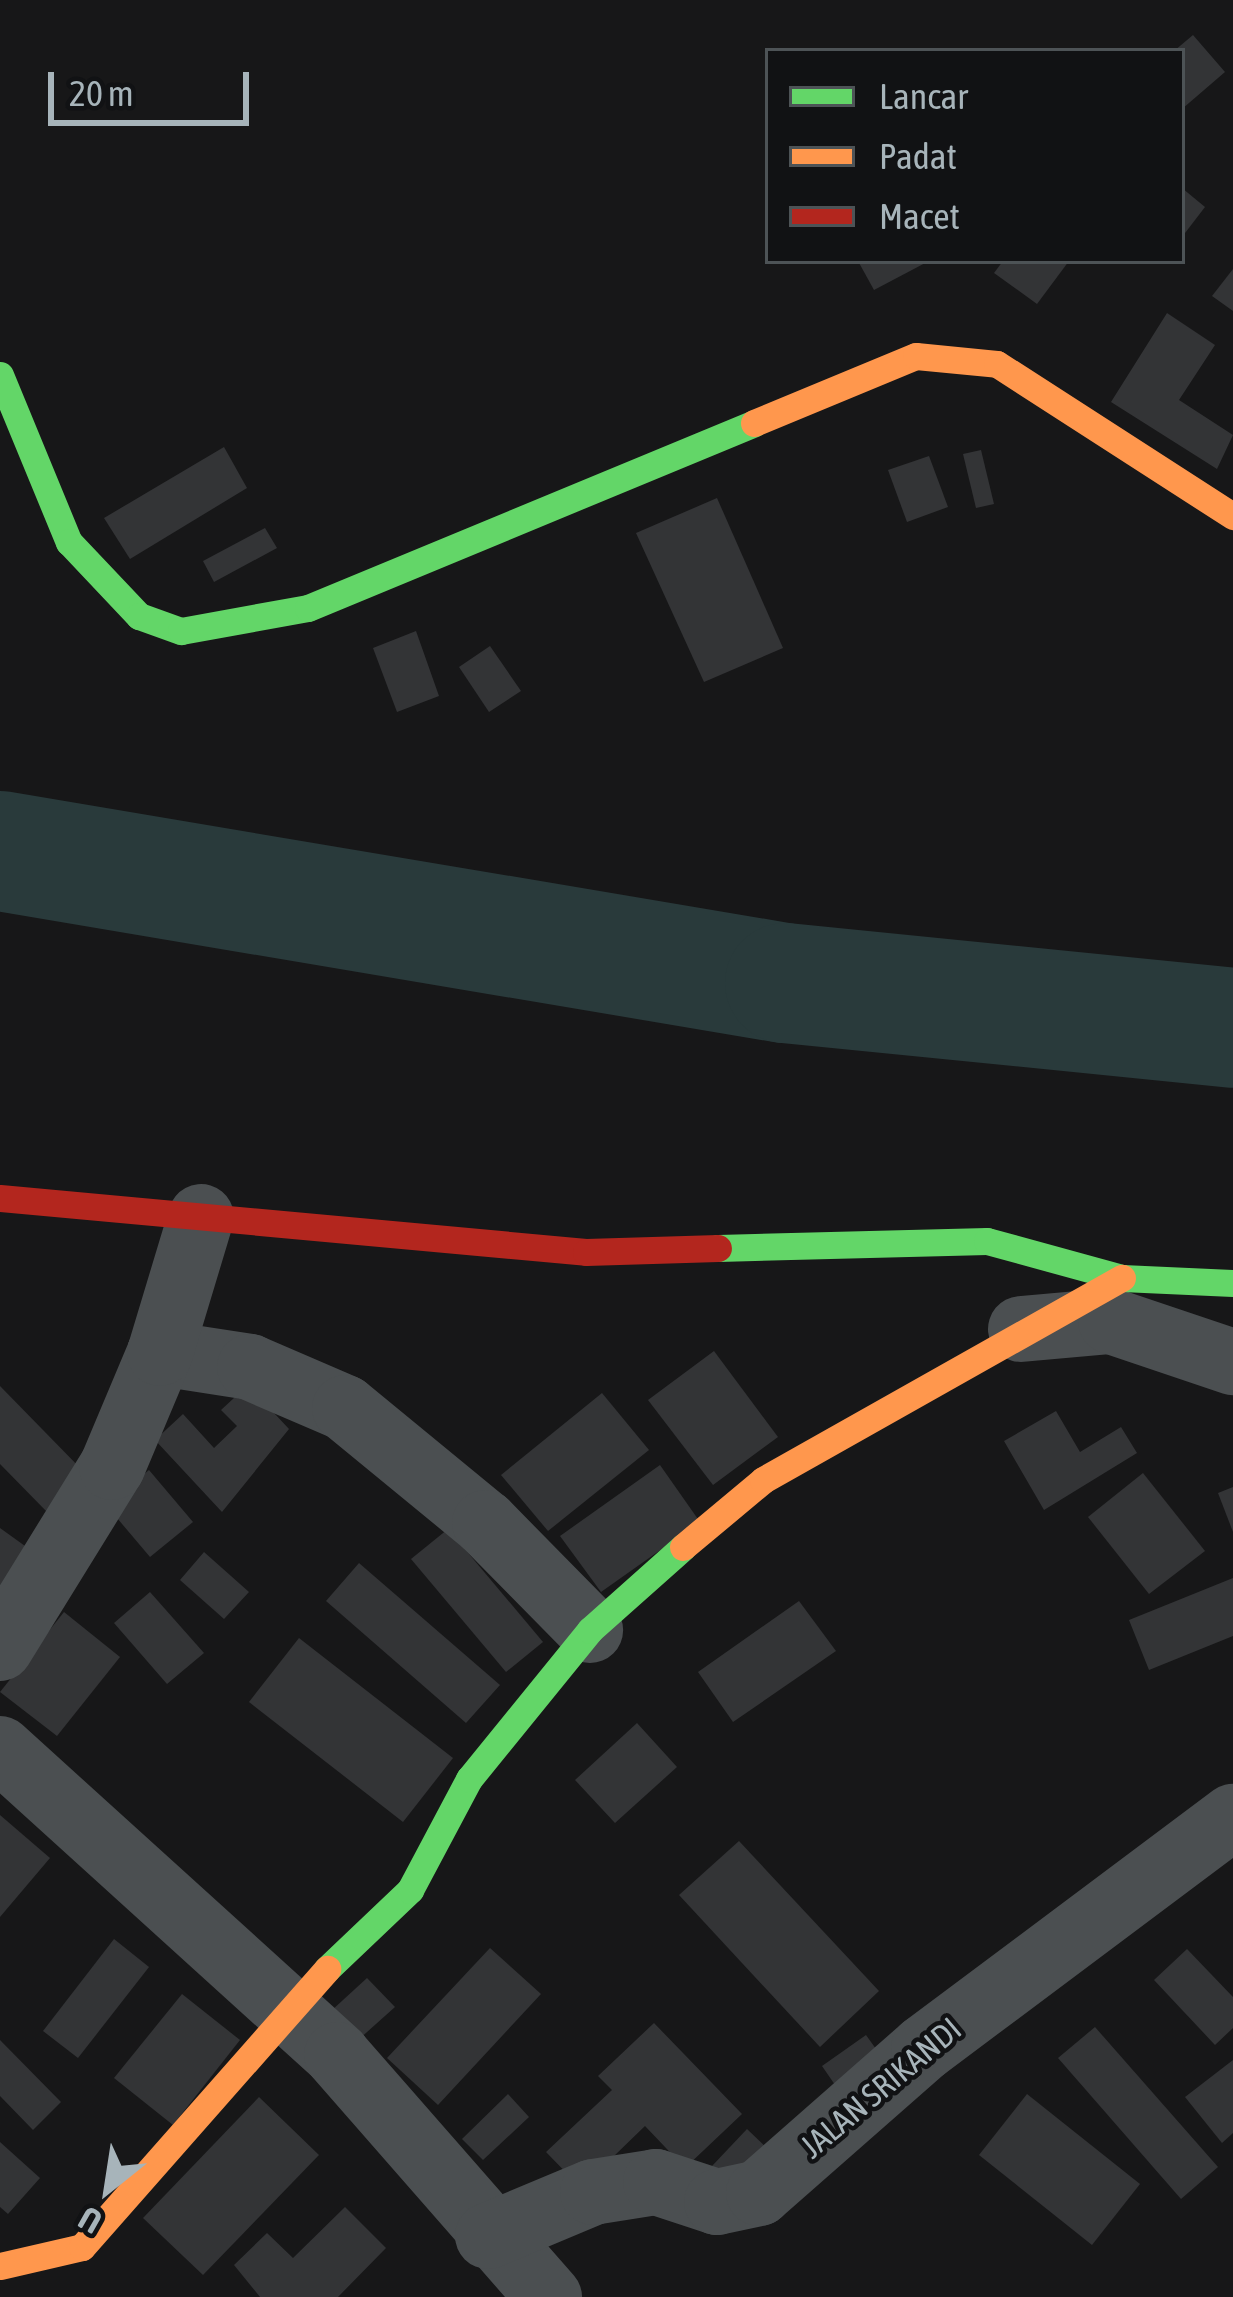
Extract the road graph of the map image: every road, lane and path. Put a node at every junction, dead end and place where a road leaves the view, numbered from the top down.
1 (0, 376) edge
2 (1233, 516) edge
3 (0, 1198) edge
4 (201, 1216) junction
5 (1122, 1278) junction
6 (1233, 1283) edge
7 (1018, 1330) junction
8 (160, 1353) junction
9 (1233, 1362) edge
10 (590, 1630) junction
11 (0, 1648) edge
12 (0, 1749) edge
13 (1233, 1816) edge
14 (285, 2008) junction
15 (488, 2236) junction
16 (0, 2266) edge
17 (549, 2297) edge

1 - 2 street
3 - 4 street
4 - 5 street
4 - 8 street
5 - 6 street
5 - 7 street
7 - 9 street
7 - 10 street
8 - 10 street
8 - 11 street
10 - 14 street
12 - 14 street
13 - 15 street, JALAN SRIKANDI
14 - 15 street
14 - 16 street
15 - 17 street

